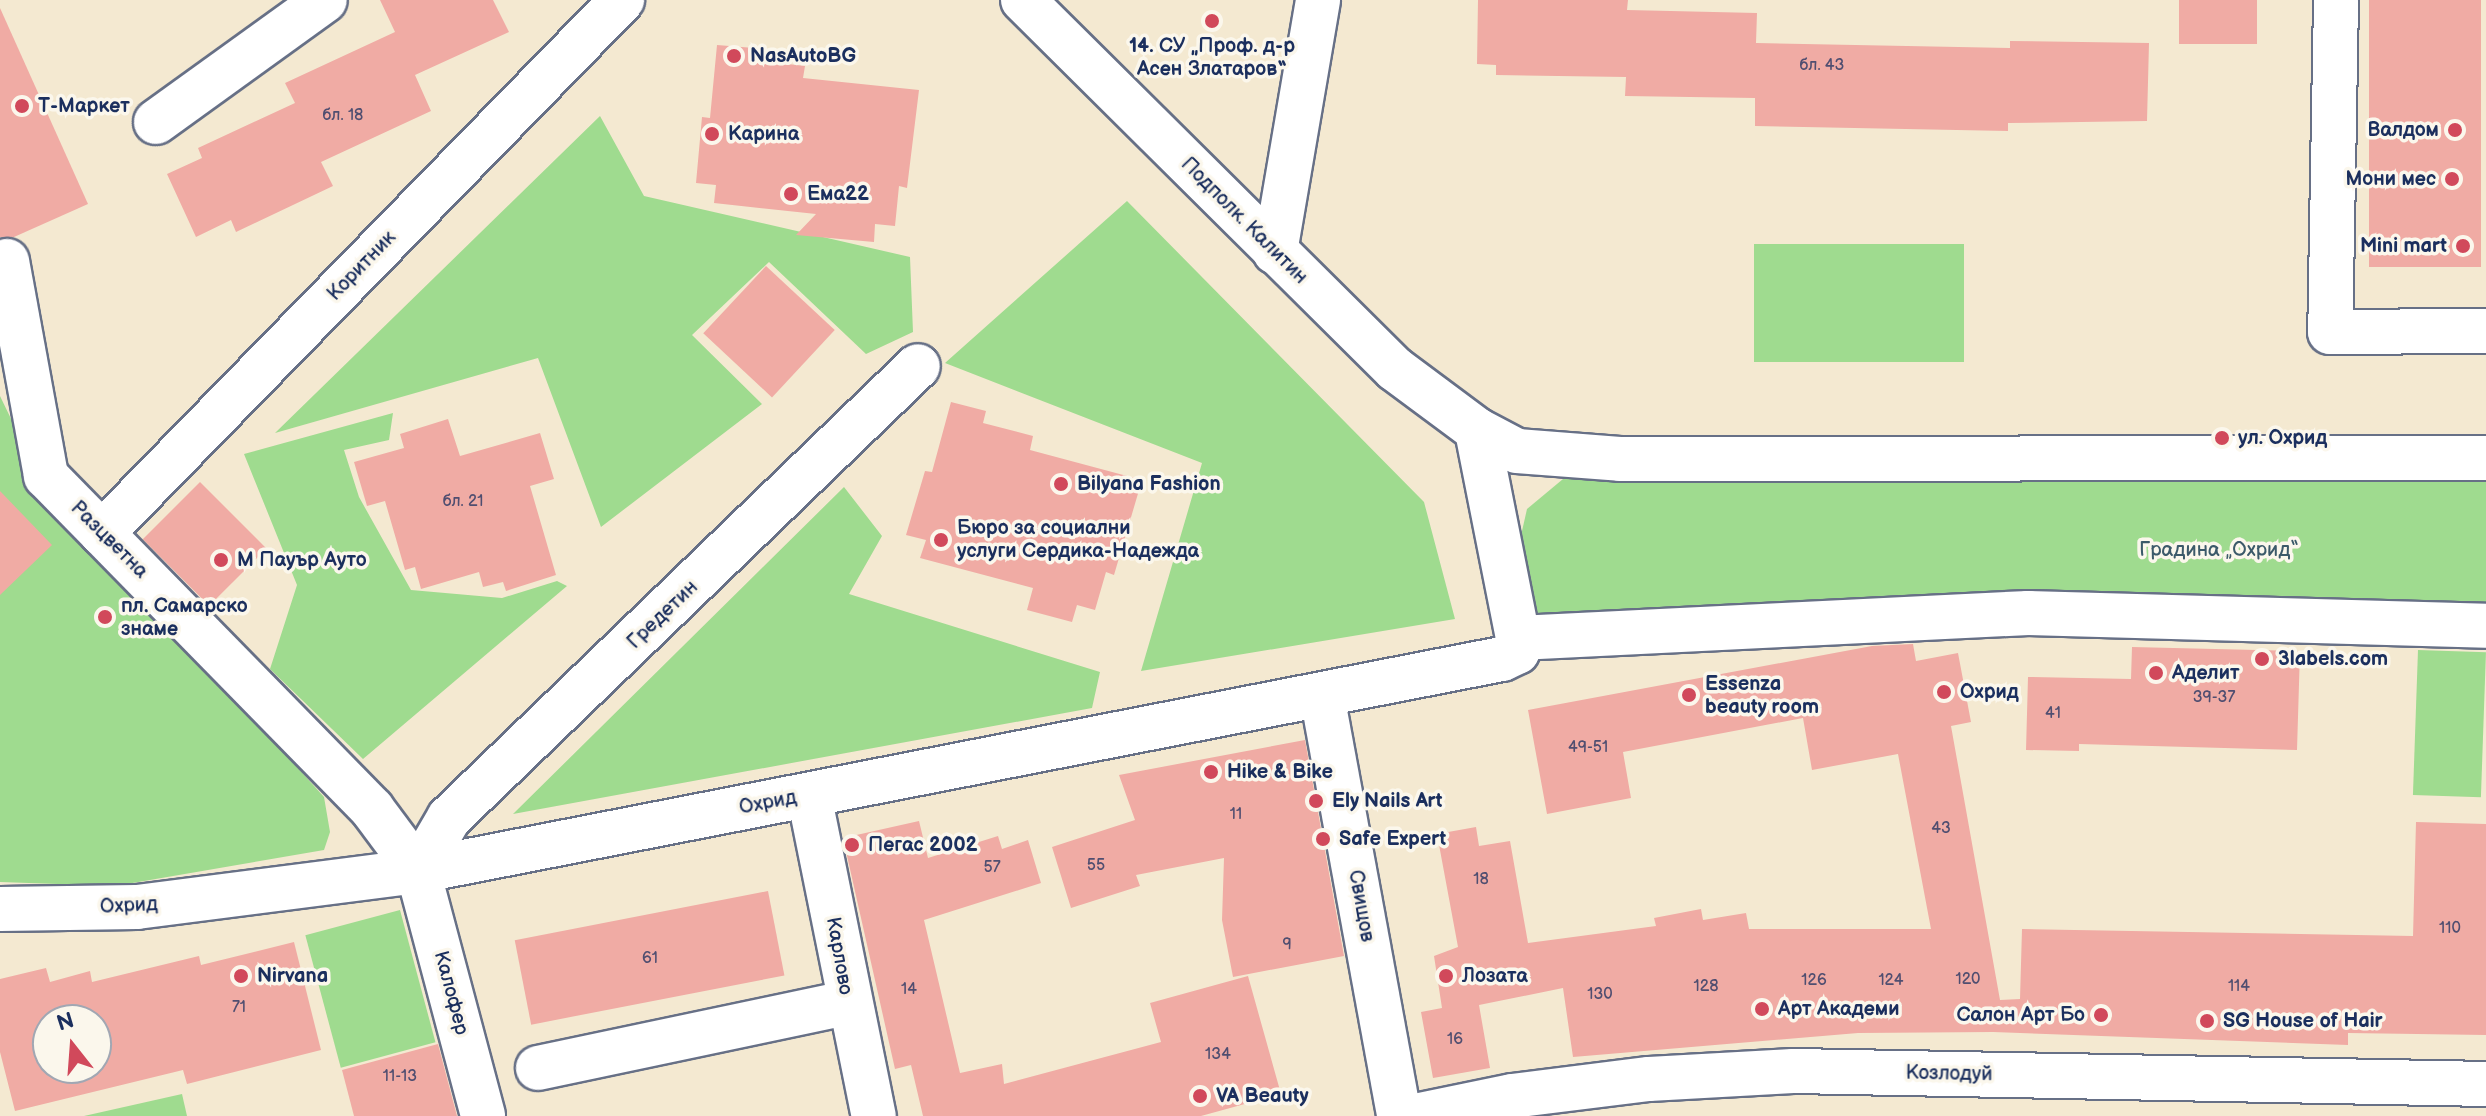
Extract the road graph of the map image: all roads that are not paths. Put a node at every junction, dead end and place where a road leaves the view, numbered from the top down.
1 (325, 0) edge
2 (622, 0) edge
3 (1023, 0) edge
4 (1318, 0) edge
5 (2336, 0) edge
6 (156, 122) dead end
7 (1275, 252) junction
8 (7, 261) dead end
9 (2486, 331) edge
10 (918, 366) dead end
11 (1477, 430) junction
12 (2486, 458) edge
13 (102, 533) junction
14 (2486, 626) edge
15 (1518, 638) junction
16 (1322, 695) junction
17 (809, 795) junction
18 (418, 871) junction
19 (0, 909) edge
20 (847, 1003) junction
21 (538, 1068) dead end
22 (2486, 1084) edge
23 (483, 1116) edge
24 (874, 1116) edge
25 (1399, 1116) edge
26 (1415, 1116) edge

1 - 6 street
2 - 13 street, Коритник
3 - 7 street, Подполк. Калитин
4 - 7 street
5 - 9 street
7 - 11 street, Подполк. Калитин
8 - 13 street, Разцветна
10 - 18 street, Гредетин
11 - 12 street
11 - 15 street
13 - 18 street, Разцветна
14 - 15 street
15 - 16 street, Охрид
16 - 17 street, Охрид
16 - 25 street, Свищов
17 - 18 street, Охрид
17 - 20 street, Карлово
18 - 19 street, Охрид
18 - 23 street, Калофер
20 - 21 street
20 - 24 street, Карлово
22 - 26 street, Козлодуй

